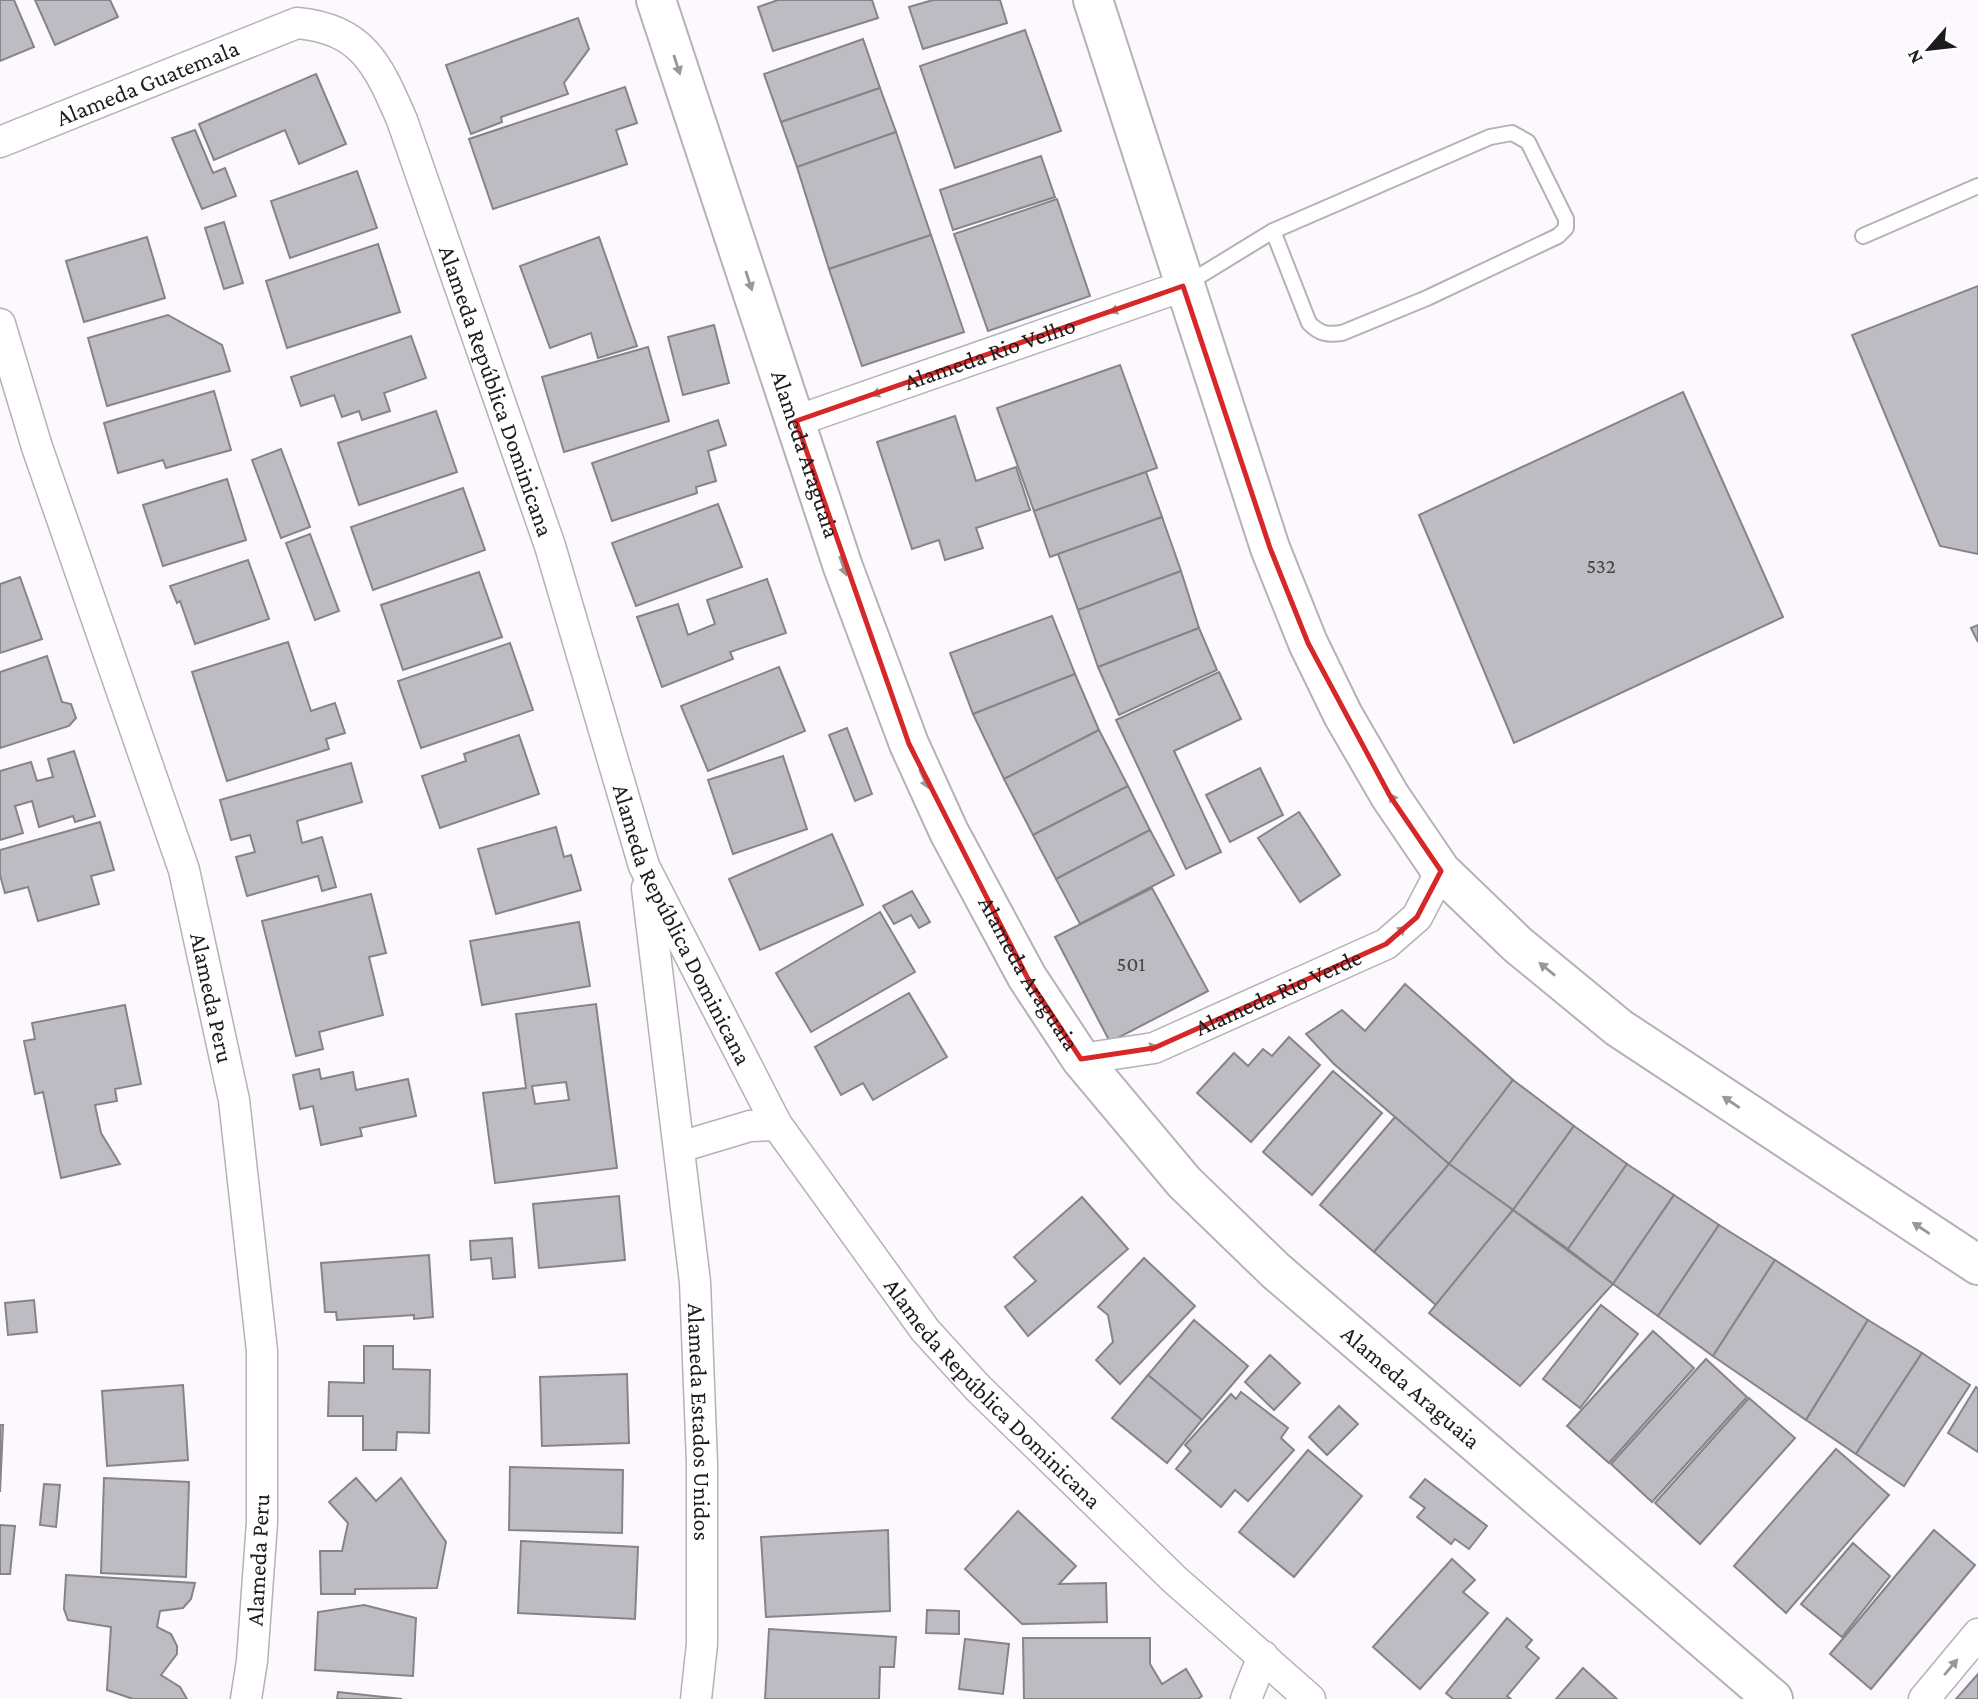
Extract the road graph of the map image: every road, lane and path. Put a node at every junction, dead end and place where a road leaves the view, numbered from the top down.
1 (656, 0) edge
2 (1097, 1) edge
3 (297, 23) joint
4 (0, 142) edge
5 (1978, 186) edge
6 (1273, 231) junction
7 (1863, 236) dead end
8 (1183, 286) junction
9 (0, 324) edge
10 (796, 421) junction
11 (644, 866) junction
12 (1441, 871) junction
13 (1081, 1059) junction
14 (777, 1125) junction
15 (680, 1147) junction
16 (1978, 1265) edge
17 (1978, 1634) edge
18 (1263, 1656) junction
19 (246, 1699) edge
20 (696, 1699) edge
21 (1246, 1699) edge
22 (1310, 1699) edge
23 (1773, 1699) edge
24 (1924, 1699) edge

1 -> 10 main road, Alameda Araguaia
2 - 8 main road
3 - 4 street, Alameda Guatemala
3 - 11 street, Alameda República Dominicana
5 - 7 lane
6 - 6 lane
6 - 8 lane
8 -> 10 street, Alameda Rio Velho
12 -> 8 main road
9 - 19 street, Alameda Peru
10 -> 13 main road, Alameda Araguaia
11 - 14 street, Alameda República Dominicana
11 - 15 street, Alameda Estados Unidos
13 -> 12 street, Alameda Rio Verde
16 -> 12 main road
13 - 23 main road, Alameda Araguaia
14 - 15 street
14 - 18 street, Alameda República Dominicana
15 - 20 street, Alameda Estados Unidos
24 -> 17 street
18 - 21 street
18 - 22 street, Alameda República Dominicana

